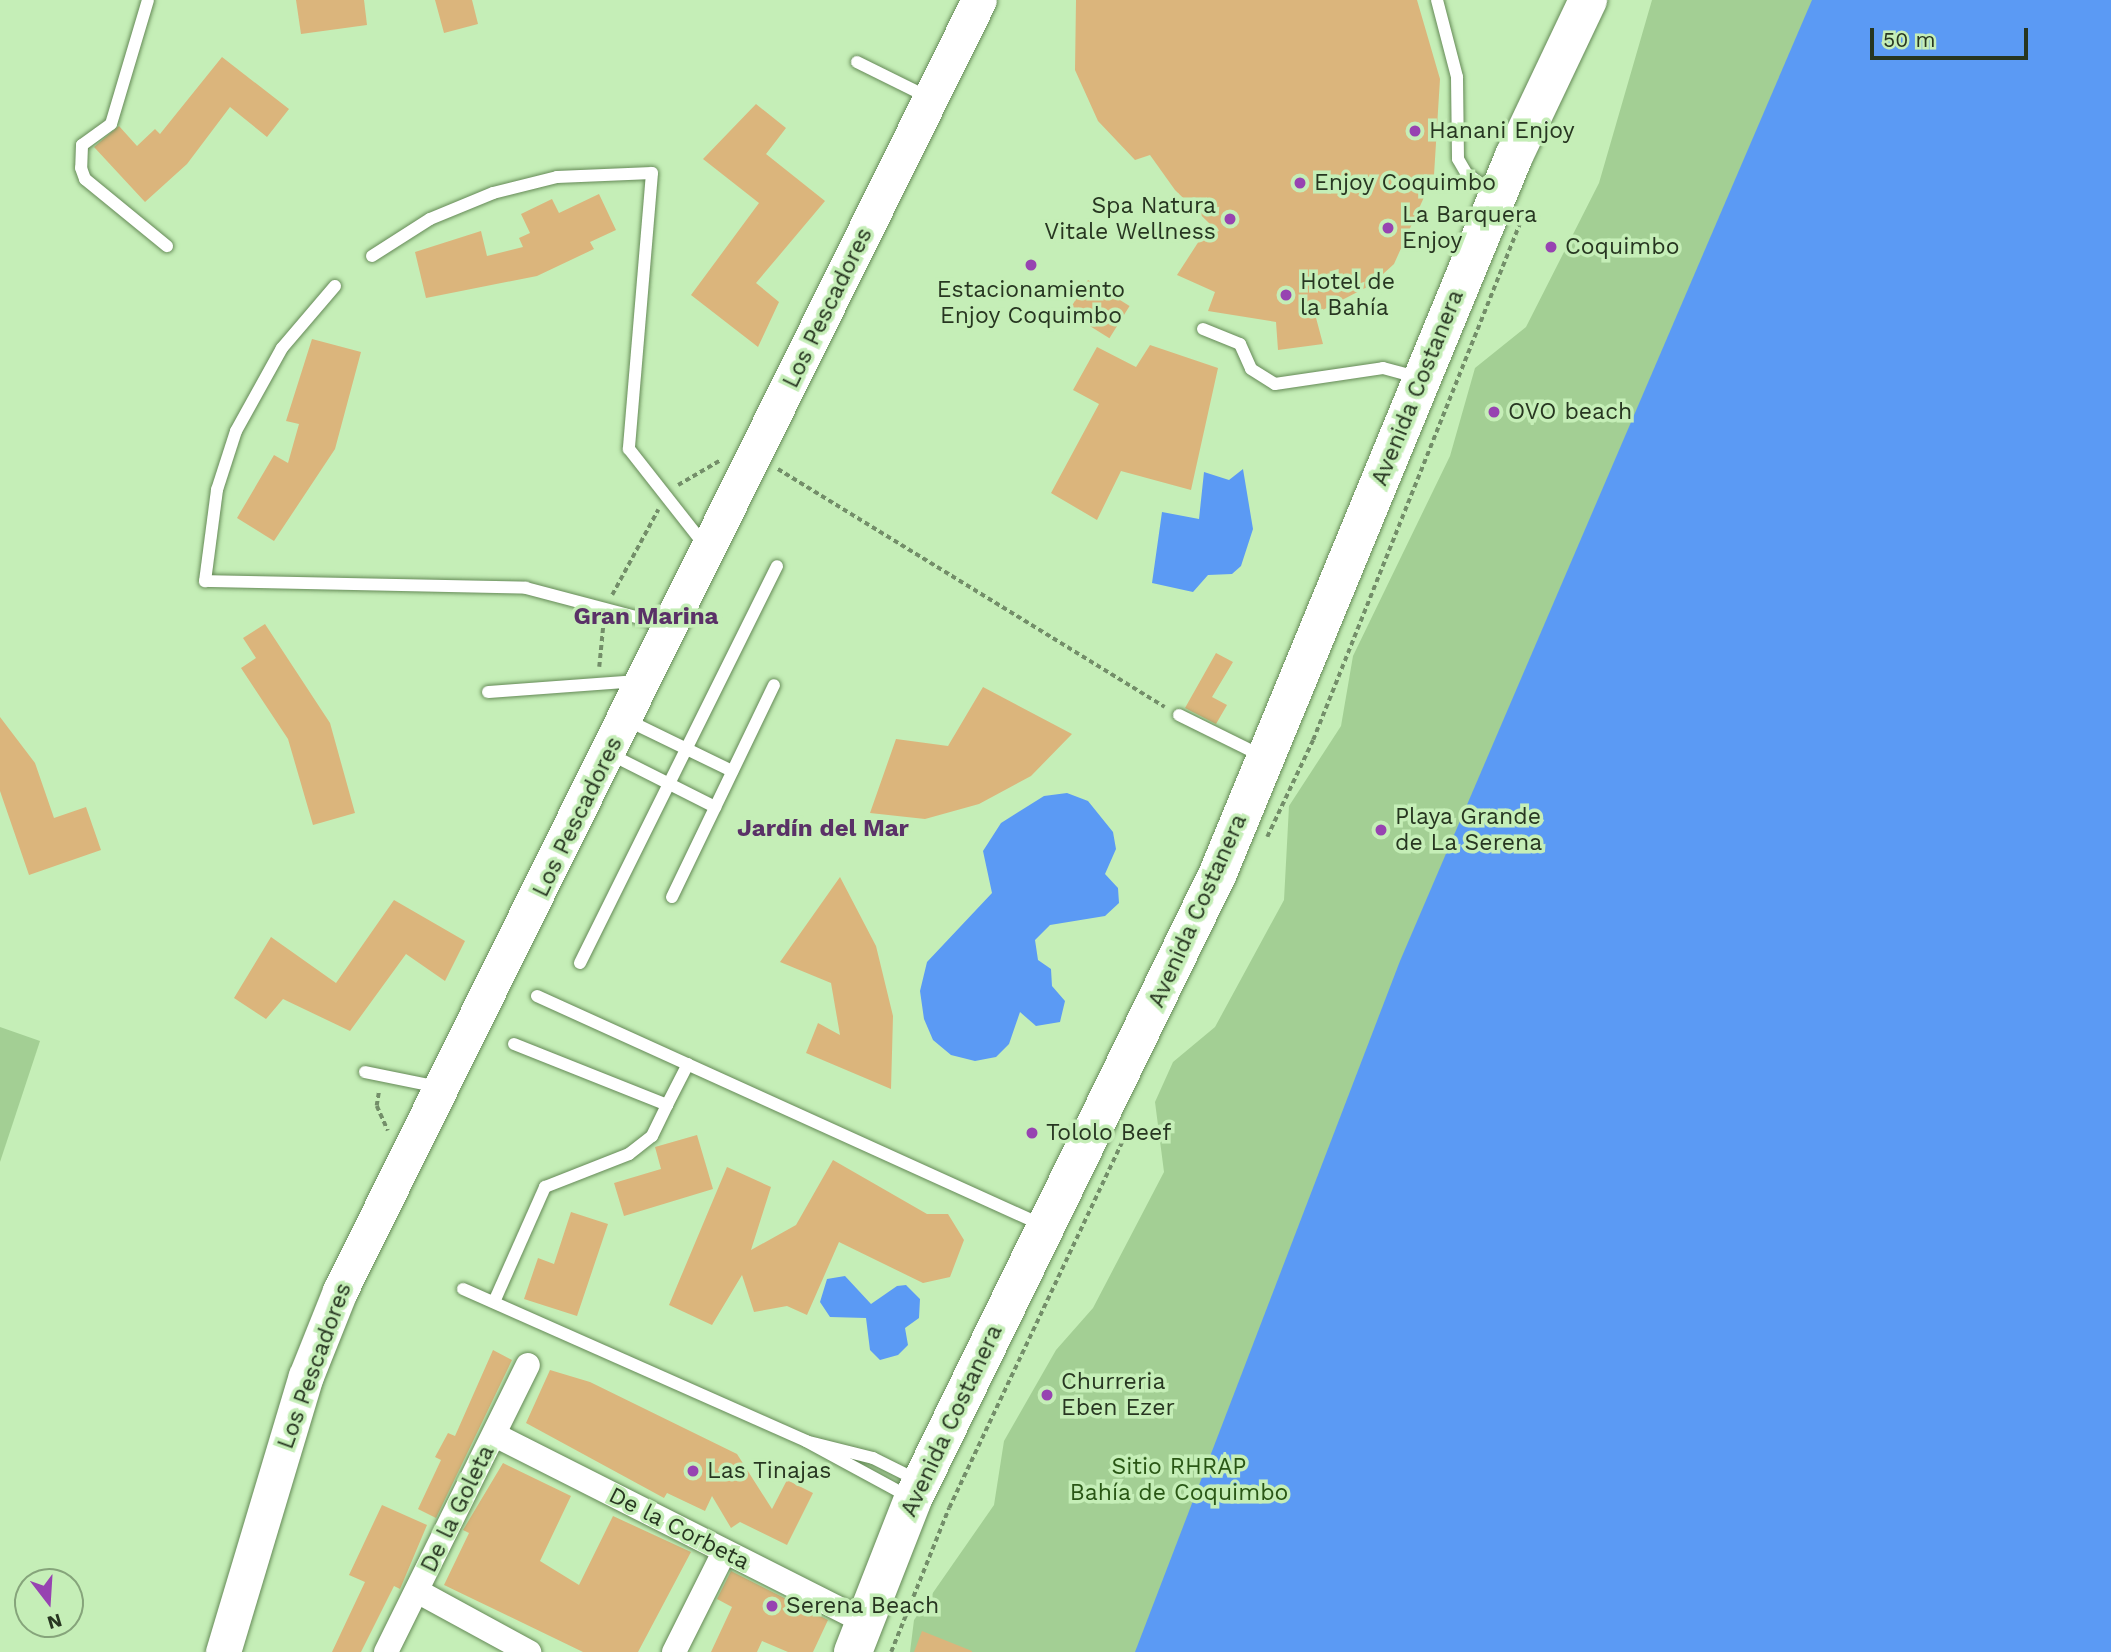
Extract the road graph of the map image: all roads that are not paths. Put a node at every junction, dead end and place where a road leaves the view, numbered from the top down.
1 (148, 0) edge
2 (979, 0) edge
3 (1437, 0) edge
4 (1567, 0) edge
5 (1588, 0) edge
6 (857, 62) dead end
7 (930, 98) junction
8 (1514, 156) junction
9 (1498, 195) junction
10 (167, 246) dead end
11 (372, 256) dead end
12 (335, 286) dead end
13 (1203, 329) dead end
14 (1422, 379) junction
15 (711, 552) junction
16 (777, 566) dead end
17 (673, 627) junction
18 (646, 681) junction
19 (774, 685) dead end
20 (488, 692) dead end
21 (1179, 715) road end
22 (627, 720) junction
23 (686, 749) junction
24 (610, 754) junction
25 (1266, 758) junction
26 (732, 771) junction
27 (668, 784) junction
28 (715, 807) junction
29 (672, 897) dead end
30 (580, 963) dead end
31 (537, 996) dead end
32 (514, 1044) dead end
33 (688, 1064) junction
34 (365, 1072) dead end
35 (443, 1087) junction
36 (667, 1105) junction
37 (1045, 1226) junction
38 (463, 1289) dead end
39 (494, 1302) junction
40 (528, 1364) dead end
41 (495, 1435) junction
42 (806, 1441) junction
43 (917, 1490) junction
44 (724, 1552) junction
45 (417, 1591) junction
46 (858, 1637) edge
47 (223, 1652) edge
48 (386, 1652) edge
49 (529, 1652) edge
50 (674, 1652) edge

1 - 10 lane
2 - 7 street, Los Pescadores
3 - 9 lane
4 - 8 main road, Avenida Costanera
5 - 8 main road, Avenida Costanera
6 - 7 lane
7 - 15 street, Los Pescadores
8 - 9 main road, Avenida Costanera
9 - 14 main road, Avenida Costanera
11 - 15 lane
12 - 17 lane
13 - 14 lane
14 - 25 main road, Avenida Costanera
15 - 17 street, Los Pescadores
16 - 23 lane
17 - 18 street, Los Pescadores
18 - 20 lane
18 - 22 street, Los Pescadores
19 - 26 lane
21 - 25 lane
22 - 23 lane
22 - 24 street, Los Pescadores
23 - 26 lane
23 - 27 lane
24 - 27 lane
24 - 35 street, Los Pescadores
25 - 37 main road, Avenida Costanera
26 - 28 lane
27 - 28 lane
27 - 30 lane
28 - 29 lane
31 - 33 lane
32 - 36 lane
33 - 36 lane
33 - 37 lane
34 - 35 lane
35 - 47 street, Los Pescadores
36 - 39 lane
37 - 43 main road, Avenida Costanera
38 - 39 lane
39 - 42 lane
40 - 41 street, De la Goleta
41 - 44 street, De la Corbeta
41 - 45 street, De la Goleta
42 - 43 lane
42 - 43 lane
43 - 46 main road, Avenida Costanera
44 - 46 street, De la Corbeta
44 - 50 street
45 - 48 street, De la Goleta
45 - 49 street

